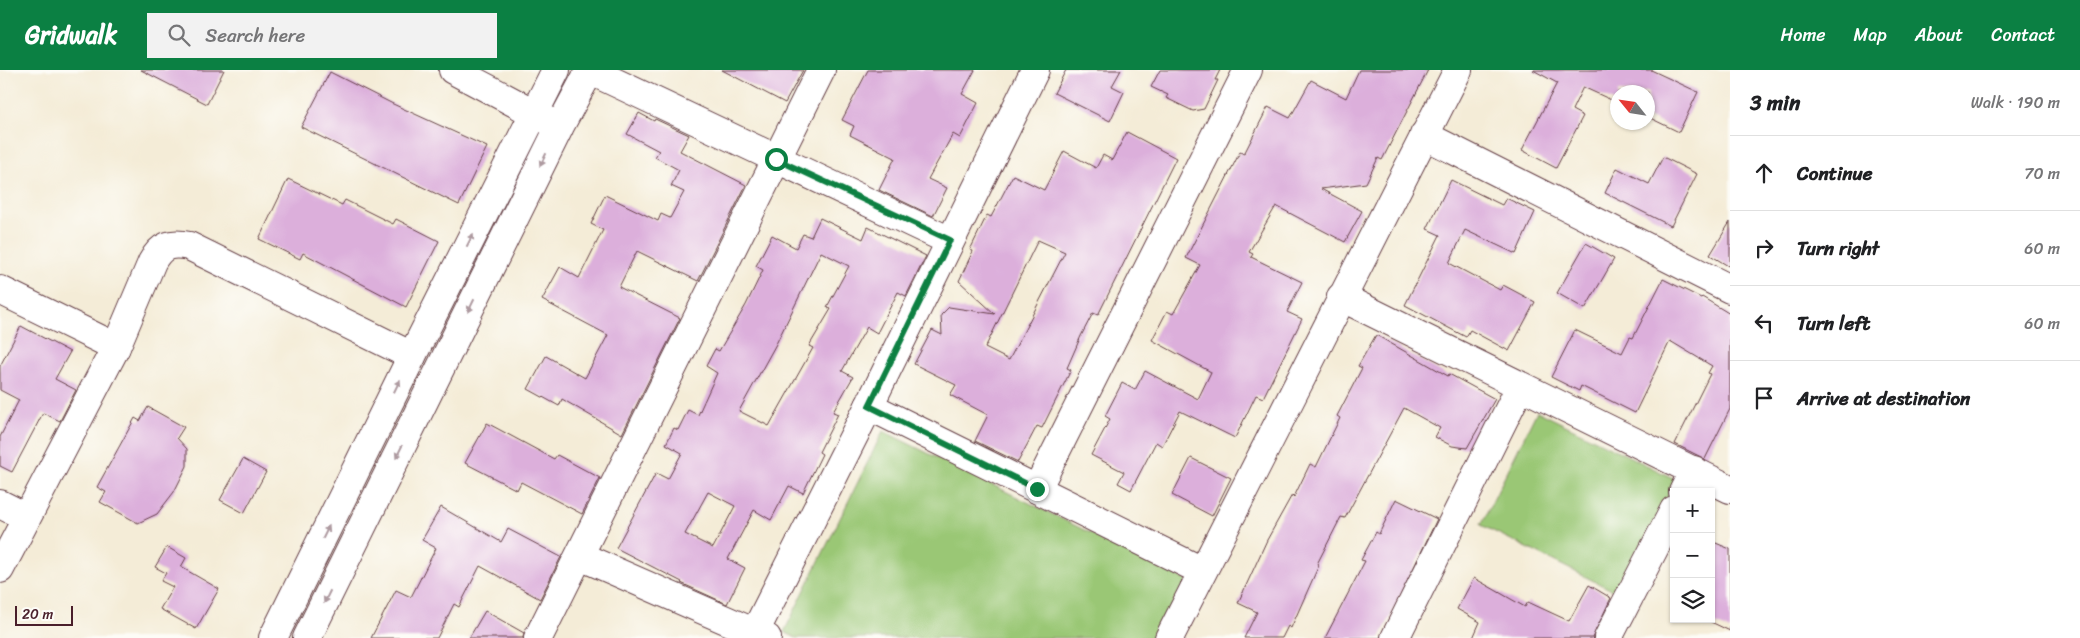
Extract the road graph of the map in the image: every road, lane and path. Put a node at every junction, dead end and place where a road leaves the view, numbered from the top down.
1 (453, 70) edge
2 (556, 70) edge
3 (589, 70) edge
4 (821, 70) edge
5 (1035, 70) edge
6 (1248, 70) edge
7 (1458, 70) edge
8 (533, 113) junction
9 (560, 126) junction
10 (1424, 135) junction
11 (776, 159) junction
12 (950, 240) junction
13 (1730, 289) edge
14 (0, 290) edge
15 (1341, 297) junction
16 (116, 347) junction
17 (412, 356) junction
18 (1520, 387) junction
19 (869, 406) junction
20 (1689, 481) edge
21 (1037, 489) junction
22 (1730, 489) edge
23 (0, 504) edge
24 (26, 517) junction
25 (1670, 518) edge
26 (580, 556) junction
27 (0, 569) edge
28 (1202, 571) junction
29 (761, 635) edge
30 (273, 638) edge
31 (307, 638) edge
32 (538, 638) edge
33 (1169, 638) edge
34 (1395, 638) edge
35 (1608, 638) edge

1 - 8 street
2 - 8 street
3 - 9 street
3 - 11 street
4 - 11 street
5 - 12 street
6 - 21 street
7 - 10 street
8 - 9 street
17 -> 8 street
9 -> 31 street
10 - 13 street
10 - 15 street
11 - 12 street
11 - 26 street
12 - 19 street
14 - 16 street
15 - 18 street
15 - 28 street
16 - 17 street
16 - 24 street
30 -> 17 street
18 - 20 street
18 - 34 street
19 - 21 street
19 - 29 street
20 - 22 street
21 - 28 street
23 - 24 street
24 - 27 street
25 - 35 street
26 - 29 street
26 - 32 street
28 - 33 street

